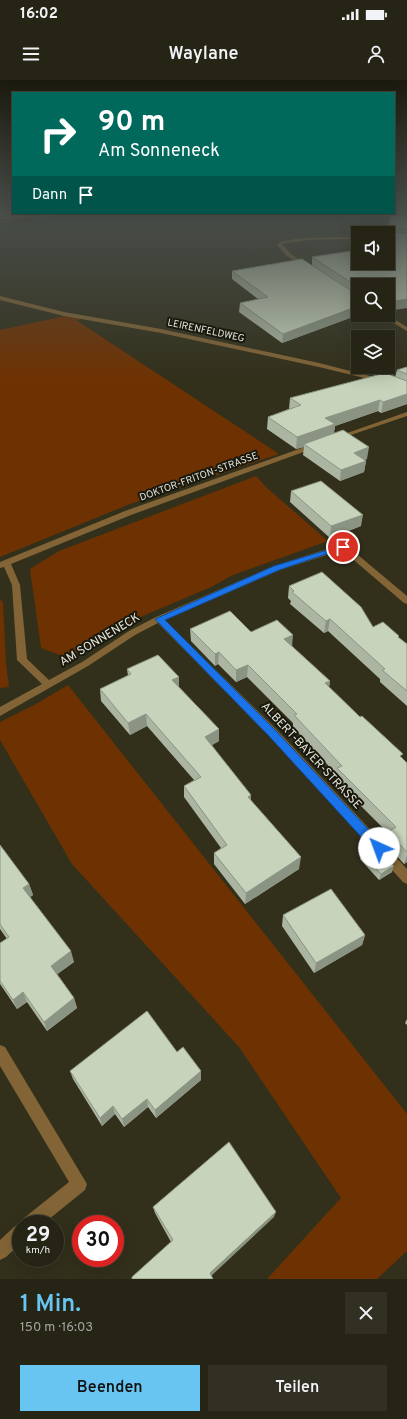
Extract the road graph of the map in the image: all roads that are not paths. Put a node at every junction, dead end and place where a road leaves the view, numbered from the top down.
1 (308, 268) edge
2 (314, 272) edge
3 (0, 298) edge
4 (395, 322) edge
5 (407, 329) edge
6 (407, 390) edge
7 (407, 414) edge
8 (3, 564) edge
9 (407, 601) edge
10 (160, 619) junction
11 (48, 684) junction
12 (0, 712) edge
13 (407, 878) edge
14 (0, 1052) edge
15 (41, 1215) edge
16 (12, 1240) edge
17 (0, 1251) edge

1 - 2 street
3 - 6 street, LEIRENFELDWEG
4 - 5 street
7 - 8 street, DOKTOR-FRITON-STRASSE
8 - 11 street
9 - 10 street, AM SONNENECK
10 - 11 street, AM SONNENECK
10 - 13 street, ALBERT-BAYER-STRASSE
11 - 12 street, AM SONNENECK
14 - 15 street
16 - 17 street

